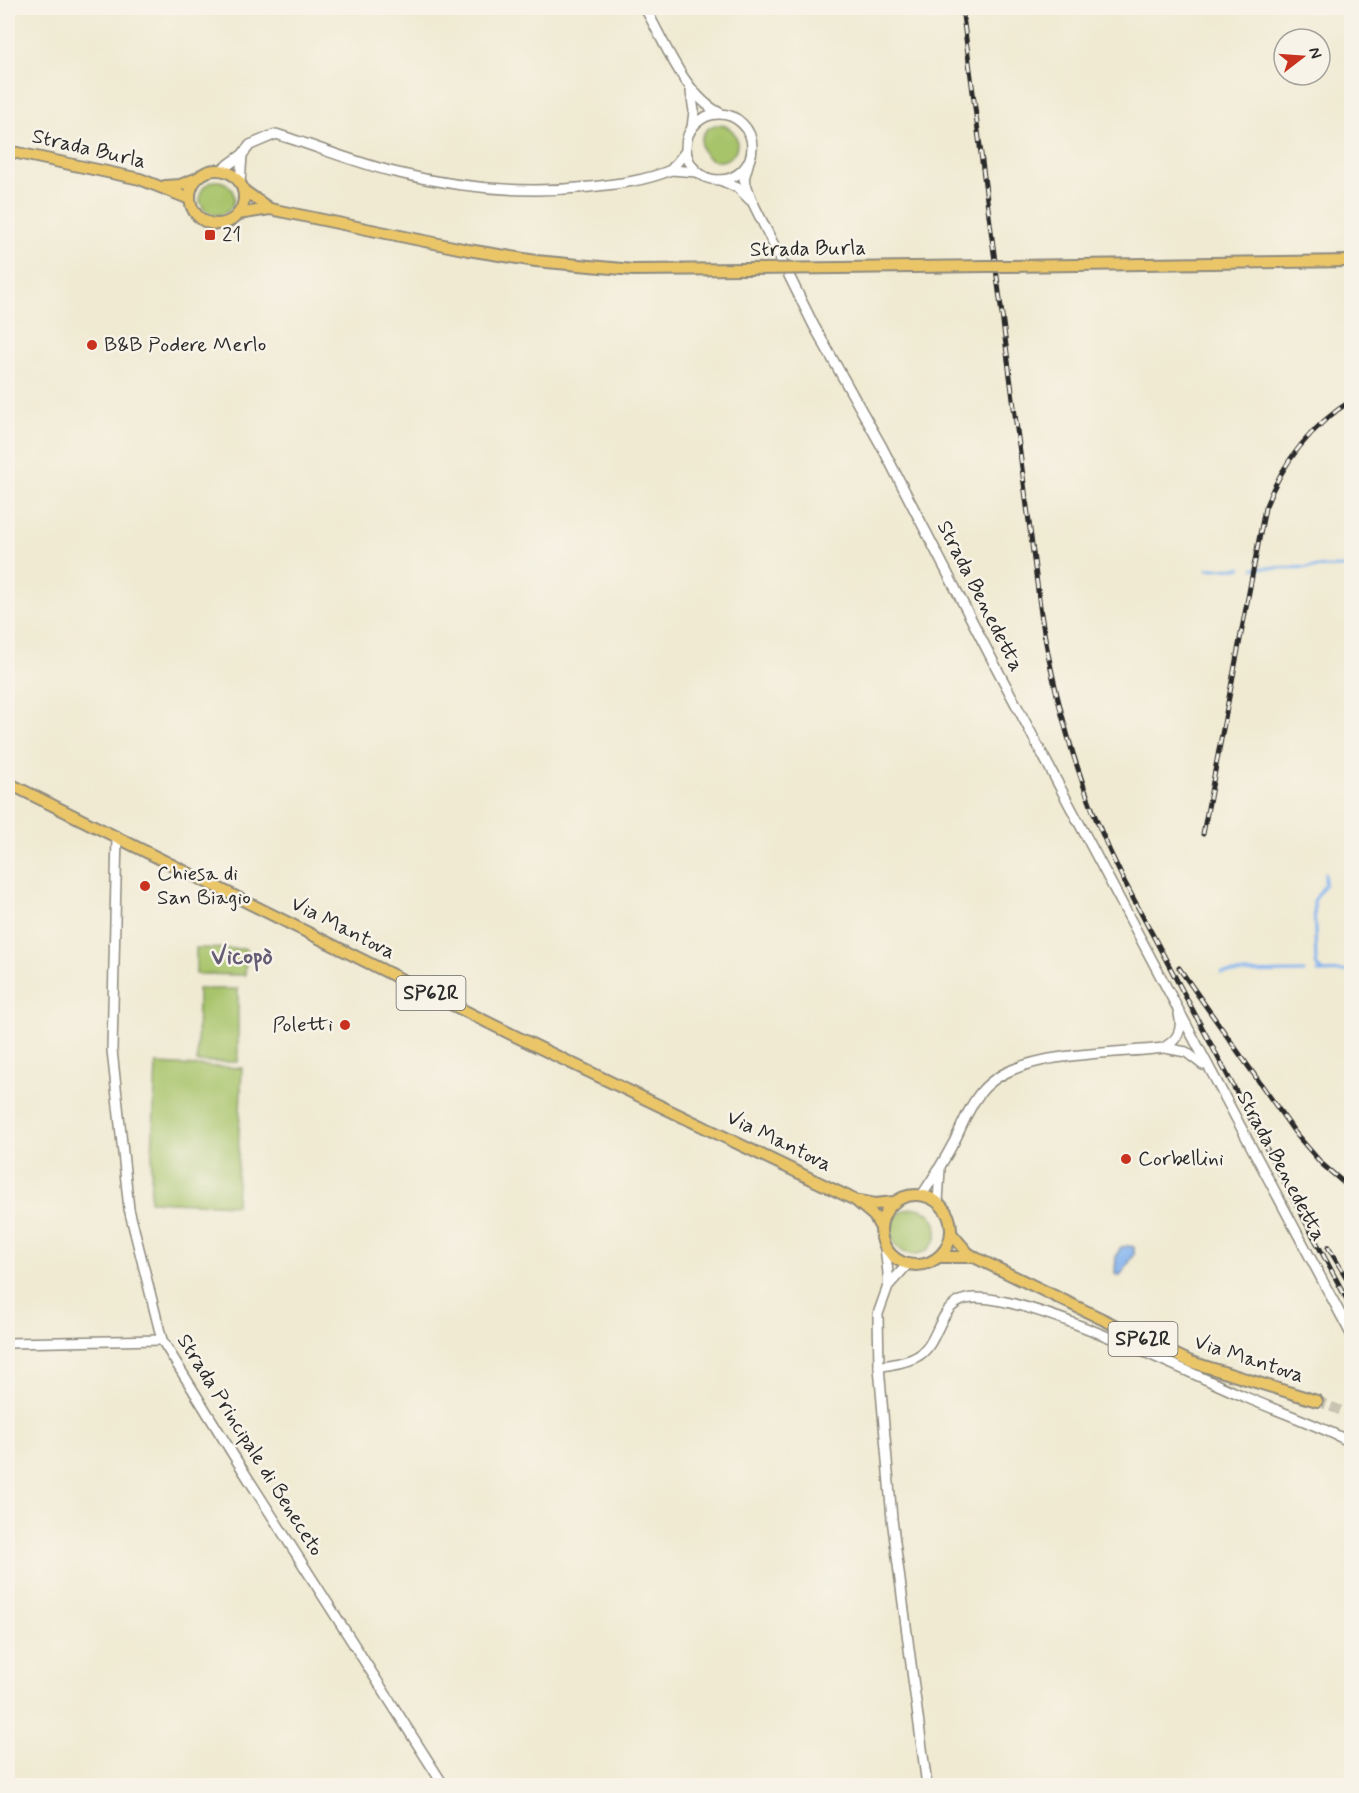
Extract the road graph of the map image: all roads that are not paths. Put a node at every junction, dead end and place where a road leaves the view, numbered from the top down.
1 (645, 8) edge
2 (691, 90) junction
3 (720, 113) junction
4 (692, 128) junction
5 (8, 151) edge
6 (686, 152) junction
7 (242, 155) junction
8 (749, 161) junction
9 (221, 170) junction
10 (671, 170) junction
11 (698, 172) junction
12 (198, 178) junction
13 (720, 180) junction
14 (162, 186) junction
15 (241, 186) junction
16 (190, 199) junction
17 (753, 203) junction
18 (270, 209) junction
19 (238, 214) junction
20 (1352, 261) edge
21 (8, 783) edge
22 (117, 836) junction
23 (1178, 1006) junction
24 (1178, 1036) junction
25 (1163, 1048) junction
26 (1200, 1050) junction
27 (1186, 1052) junction
28 (1213, 1075) junction
29 (940, 1167) junction
30 (922, 1195) junction
31 (855, 1200) junction
32 (894, 1202) junction
33 (938, 1202) junction
34 (881, 1228) junction
35 (951, 1233) junction
36 (885, 1247) junction
37 (940, 1257) junction
38 (976, 1258) junction
39 (908, 1264) junction
40 (888, 1286) junction
41 (1352, 1336) edge
42 (162, 1340) junction
43 (8, 1343) edge
44 (879, 1367) junction
45 (1317, 1401) tunnel mouth
46 (1352, 1441) edge
47 (444, 1785) edge
48 (927, 1785) edge

1 - 2 street, Strada Benedetta
2 - 3 street, Strada Benedetta
2 - 4 street, Strada Benedetta
3 - 4 street
3 - 8 street, Strada Benedetta
4 - 6 street, Strada Benedetta
5 - 14 main road, Strada Burla
6 - 10 street
6 - 11 street
7 - 9 street
7 - 10 street
7 - 15 street
8 - 13 street
8 - 17 street, Strada Benedetta
9 - 12 main road, Strada Burla
9 - 15 main road, Strada Burla
10 - 11 street, Strada Benedetta
11 - 13 street, Strada Benedetta
12 - 14 main road, Strada Burla
12 - 16 main road
13 - 17 street, Strada Benedetta
14 - 16 main road, Strada Burla
15 - 18 main road, Strada Burla
15 - 19 main road
16 - 19 main road, Strada Burla
17 - 23 street, Strada Benedetta
18 - 19 main road, Strada Burla
18 - 20 main road, Strada Burla, bridge
21 - 22 main road, Via Mantova / SP62R
22 - 31 main road, Via Mantova / SP62R
22 - 42 street, Strada Principale di Beneceto
23 - 24 street, Strada Benedetta
23 - 26 street, Strada Benedetta
24 - 25 street
24 - 26 street
24 - 27 street, Strada Benedetta
25 - 27 street, Strada Benedetta
25 - 29 street, Strada Benedetta
26 - 28 street, Strada Benedetta
27 - 28 street, Strada Benedetta
28 - 41 street, Strada Benedetta
29 - 30 street, Strada Benedetta
29 - 33 street, Strada Benedetta
30 - 32 main road, Via Mantova / SP62R
30 - 33 main road
31 - 32 main road, Via Mantova / SP62R
31 - 34 main road, Via Mantova / SP62R
32 - 34 main road
33 - 35 main road, Via Mantova / SP62R
34 - 36 main road, Via Mantova / SP62R
35 - 37 main road
35 - 38 main road, Via Mantova / SP62R
36 - 39 main road
36 - 40 street
37 - 38 main road, Via Mantova / SP62R
37 - 39 main road, Via Mantova / SP62R
38 - 45 main road, Via Mantova / SP62R
39 - 40 street
40 - 44 street
42 - 43 street
42 - 47 street, Strada Principale di Beneceto
44 - 46 street
44 - 48 street

